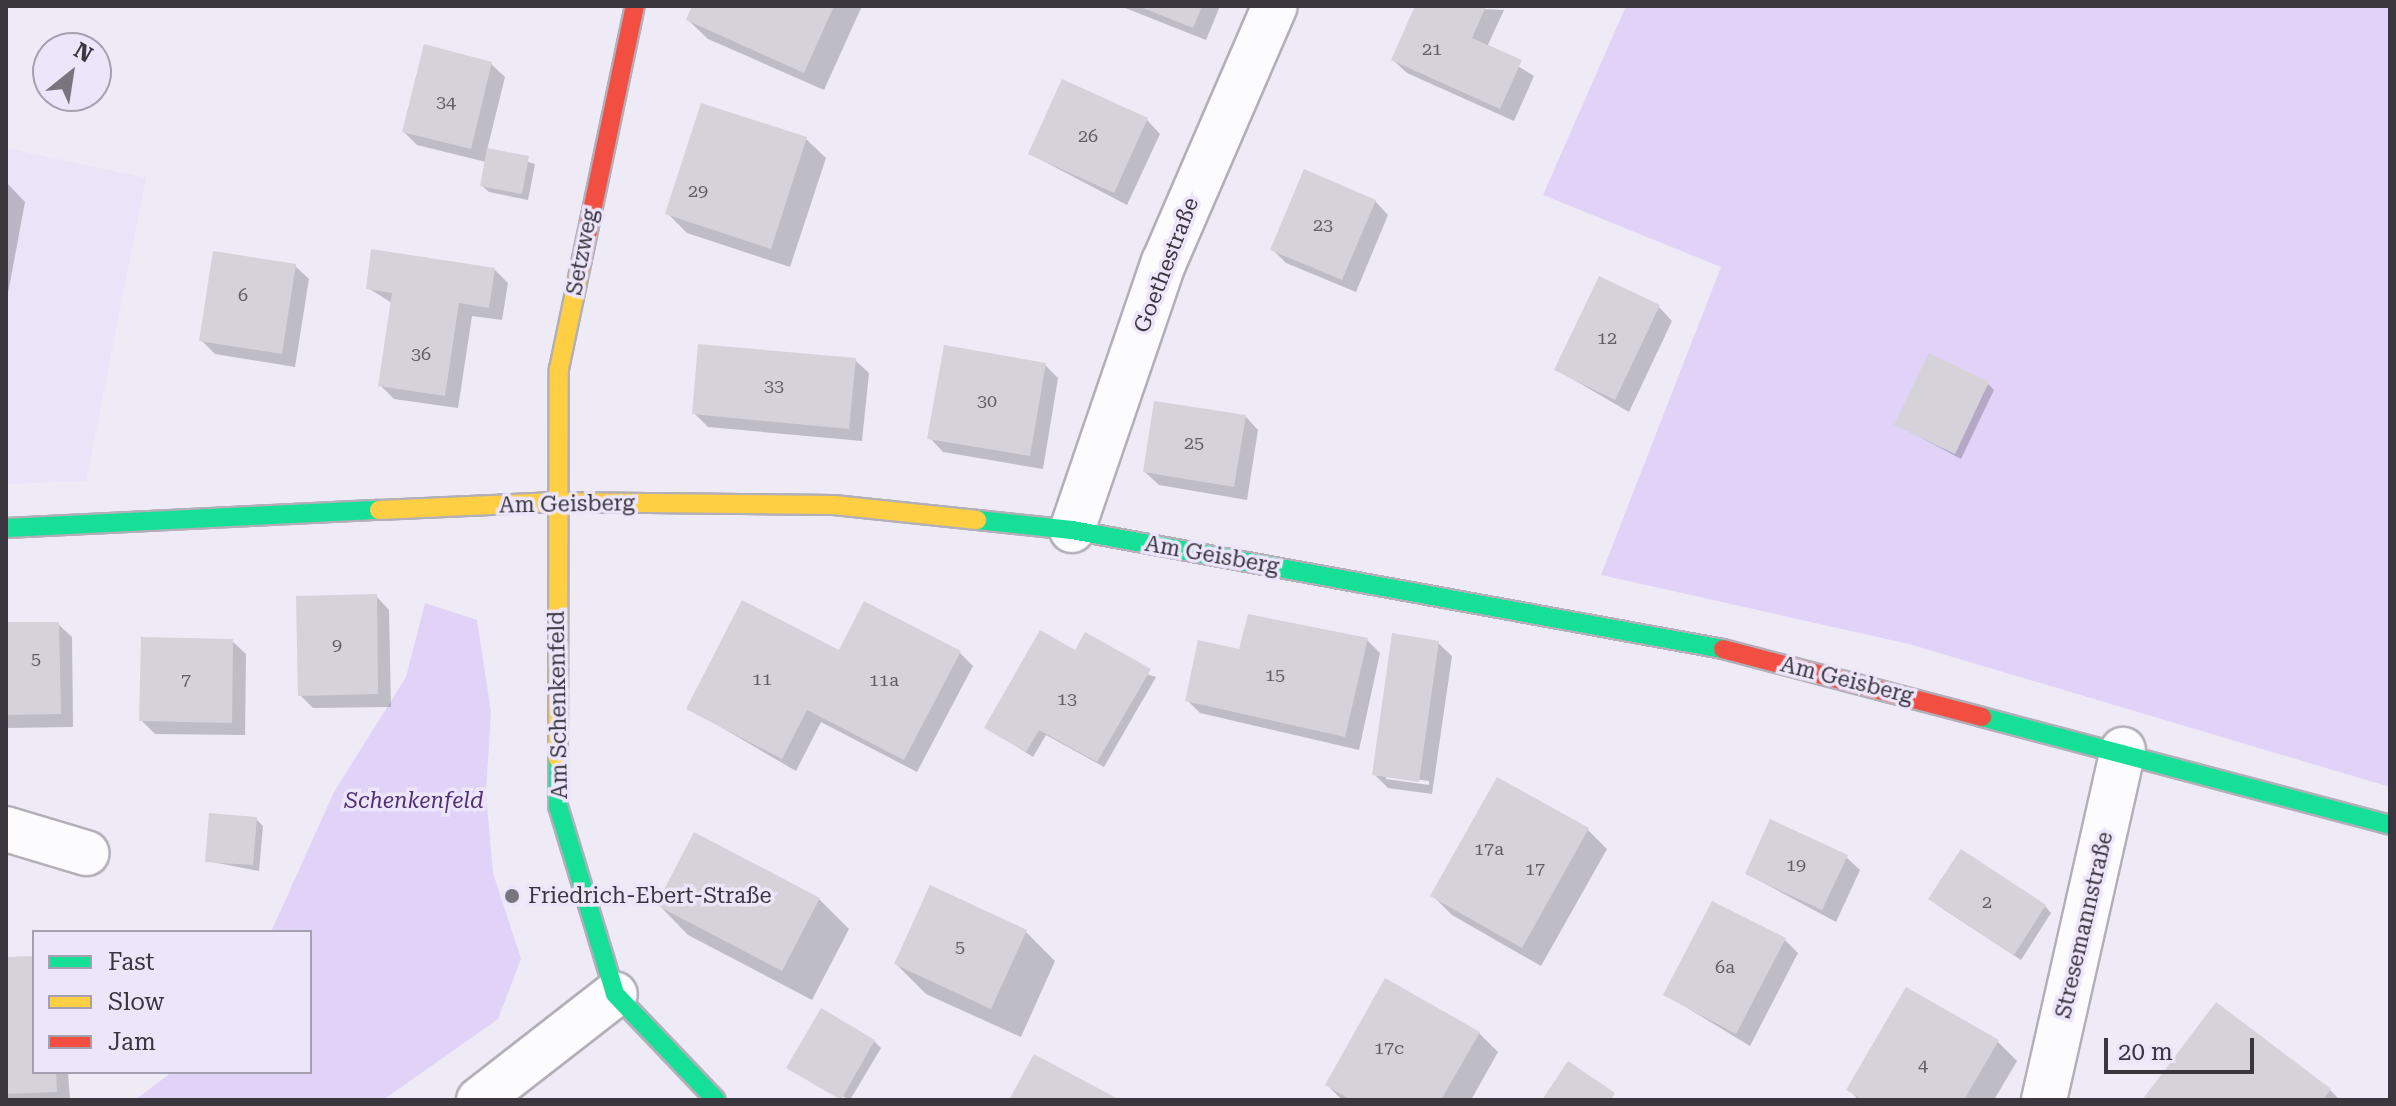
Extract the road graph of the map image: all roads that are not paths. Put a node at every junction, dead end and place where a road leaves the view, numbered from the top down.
1 (635, 6) edge
2 (1275, 6) edge
3 (555, 502) junction
4 (6, 528) edge
5 (1072, 530) junction
6 (2123, 750) junction
7 (2390, 825) edge
8 (6, 829) edge
9 (86, 853) dead end
10 (615, 994) junction
11 (479, 1100) edge
12 (716, 1100) edge
13 (2044, 1100) edge

1 - 3 street, Setzweg
2 - 5 street, Goethestraße
3 - 4 street, Am Geisberg
3 - 5 street, Am Geisberg
3 - 10 street, Am Schenkenfeld
5 - 6 street, Am Geisberg
6 - 7 street, Am Geisberg
6 - 13 street, Stresemannstraße
8 - 9 street
10 - 11 street
10 - 12 street, Am Schenkenfeld

